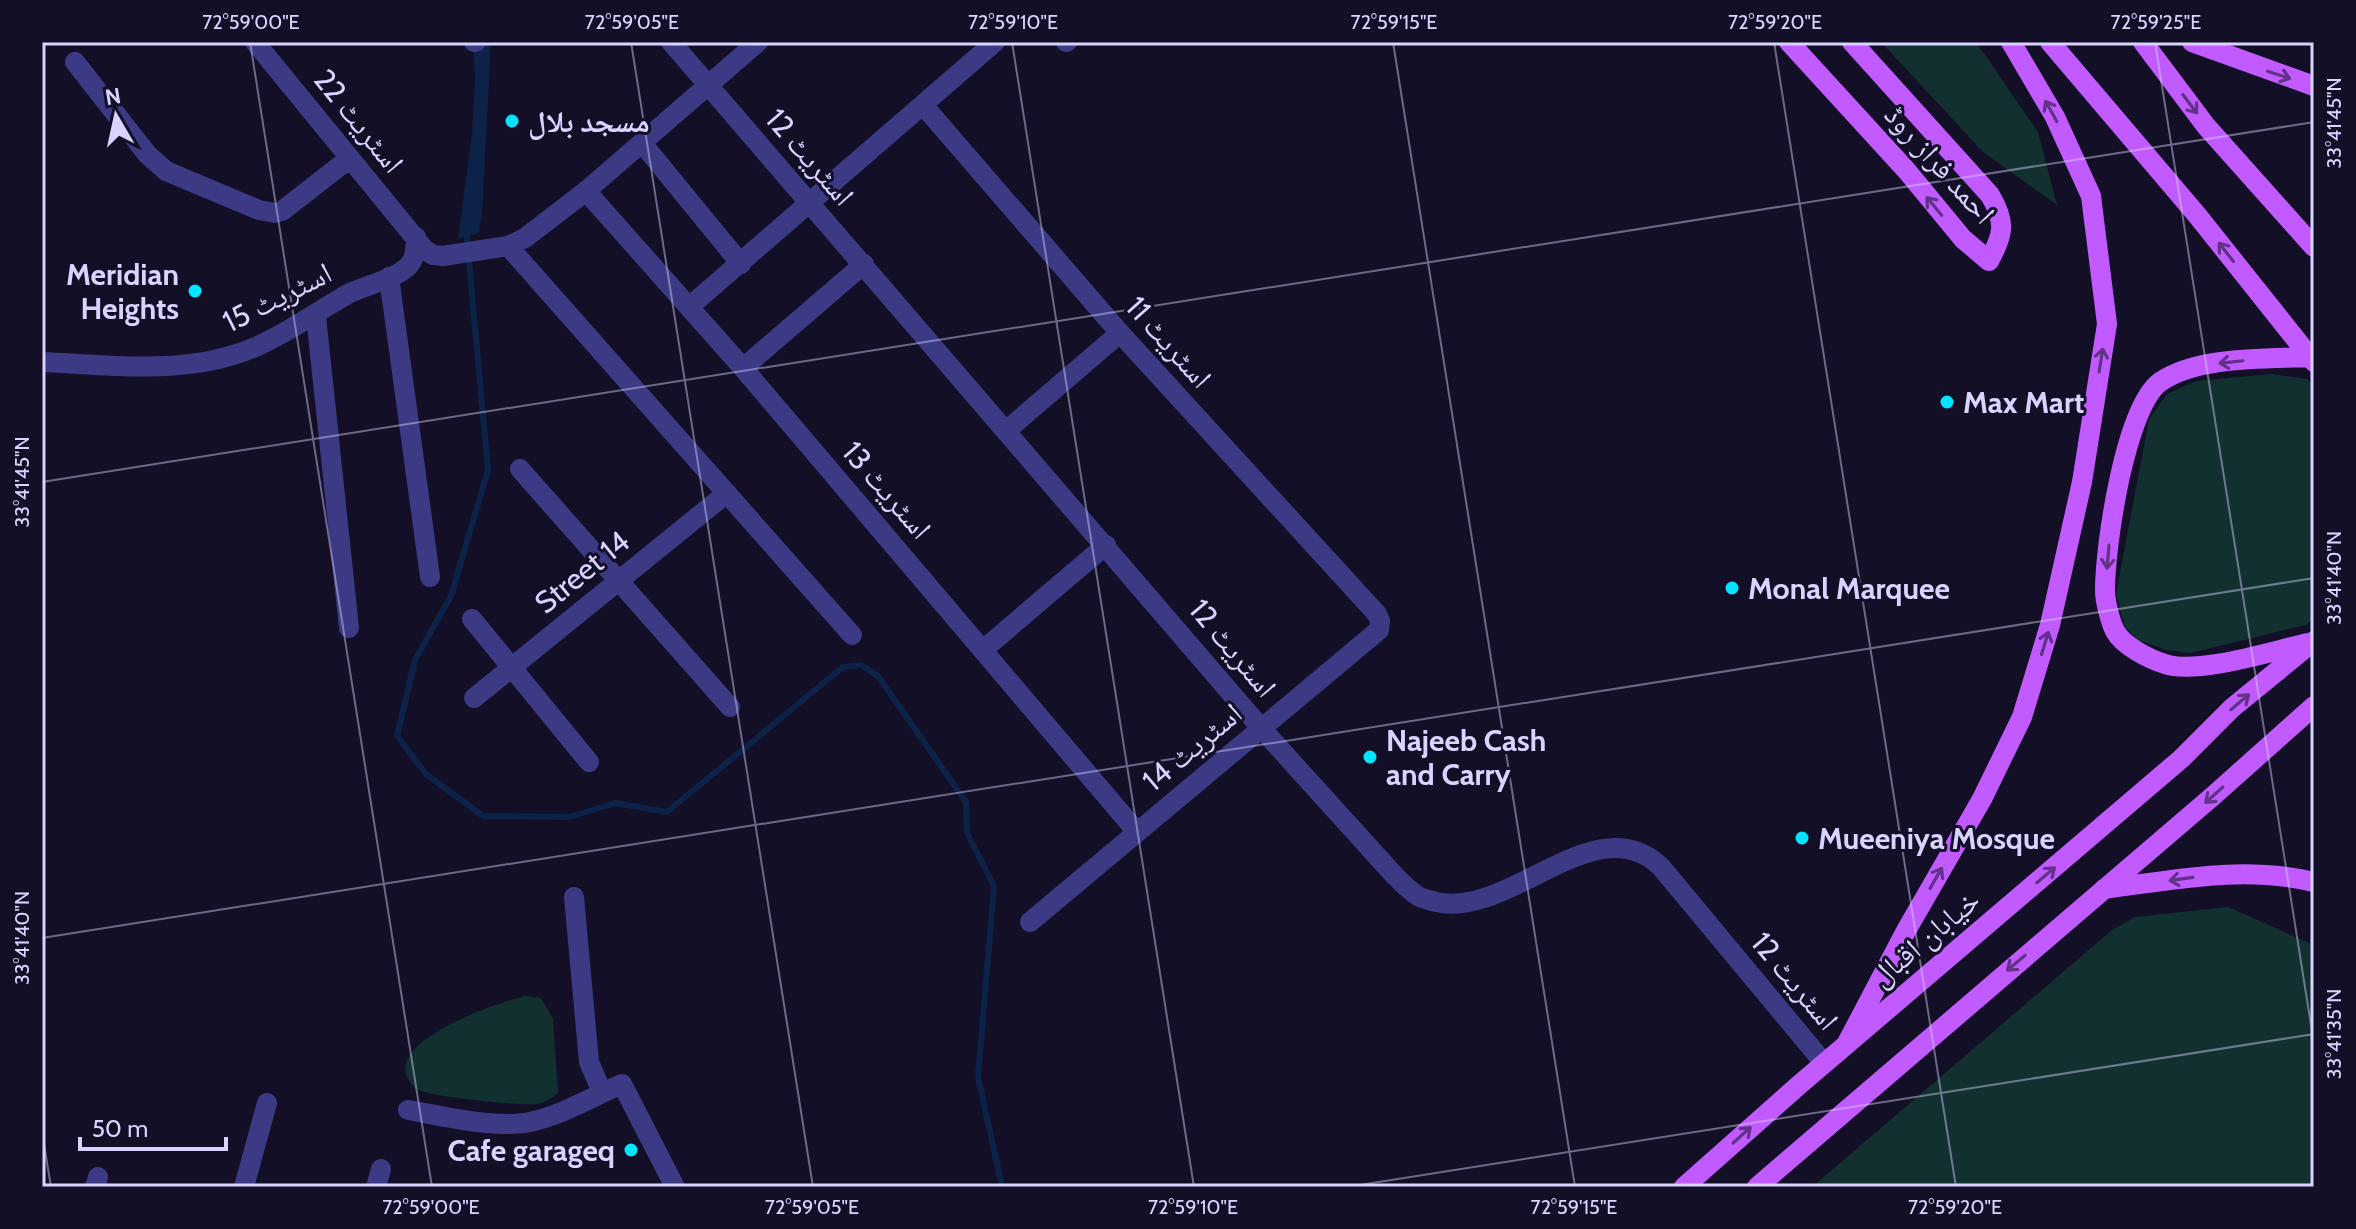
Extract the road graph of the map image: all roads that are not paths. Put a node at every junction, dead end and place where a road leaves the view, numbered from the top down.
1 (255, 42) edge
2 (671, 42) edge
3 (758, 42) edge
4 (995, 42) edge
5 (1789, 42) edge
6 (1852, 42) edge
7 (2011, 42) edge
8 (2050, 42) edge
9 (2143, 42) edge
10 (2192, 42) edge
11 (75, 62) dead end
12 (709, 86) junction
13 (2314, 86) edge
14 (923, 105) junction
15 (642, 143) junction
16 (350, 158) junction
17 (586, 191) junction
18 (812, 203) junction
19 (416, 237) junction
20 (508, 246) junction
21 (2314, 247) edge
22 (741, 264) junction
23 (864, 264) junction
24 (389, 277) junction
25 (689, 307) junction
26 (316, 316) junction
27 (1120, 333) junction
28 (2311, 360) edge
29 (42, 362) edge
30 (743, 368) junction
31 (1007, 430) junction
32 (520, 469) dead end
33 (727, 493) junction
34 (1106, 545) junction
35 (430, 577) dead end
36 (618, 581) junction
37 (1377, 614) joint
38 (472, 619) dead end
39 (349, 628) dead end
40 (852, 635) dead end
41 (2314, 641) edge
42 (984, 649) junction
43 (512, 667) junction
44 (474, 698) dead end
45 (2314, 706) edge
46 (730, 707) dead end
47 (1261, 728) junction
48 (589, 762) dead end
49 (1137, 832) junction
50 (2314, 882) edge
51 (2103, 889) junction
52 (574, 897) dead end
53 (1030, 922) dead end
54 (1846, 1045) junction
55 (1824, 1063) junction
56 (602, 1092) junction
57 (267, 1103) dead end
58 (408, 1110) dead end
59 (244, 1187) edge
60 (675, 1187) edge
61 (1684, 1187) edge
62 (1757, 1187) edge

1 - 16 street, اسٹریٹ 22
2 - 12 street, اسٹریٹ 12
3 - 12 street
4 - 14 street
6 -> 5 main road, احمد فراز روڈ
54 -> 7 main road
28 -> 8 main road
9 -> 21 main road
10 -> 13 main road
11 - 16 street
12 - 15 street
12 - 18 street, اسٹریٹ 12
14 - 18 street
14 - 27 street, اسٹریٹ 11
15 - 17 street
15 - 22 street
16 - 19 street, اسٹریٹ 22
17 - 20 street
17 - 25 street, اسٹریٹ 13
18 - 22 street
18 - 23 street, اسٹریٹ 12
19 - 20 street
19 - 24 street, اسٹریٹ 15
20 - 33 street
22 - 25 street
23 - 30 street
23 - 31 street, اسٹریٹ 12
24 - 26 street, اسٹریٹ 15
24 - 35 street
25 - 30 street, اسٹریٹ 13
26 - 29 street, اسٹریٹ 15
26 - 39 street
27 - 31 street
27 - 37 street, اسٹریٹ 11
28 -> 41 main road
30 - 42 street, اسٹریٹ 13
31 - 34 street, اسٹریٹ 12
32 - 36 street
33 - 36 street, Street 14
33 - 40 street
34 - 42 street
34 - 47 street, اسٹریٹ 12
36 - 43 street, Street 14
36 - 46 street
37 - 47 street, اسٹریٹ 14
38 - 43 street
54 -> 41 main road, خیابان اقبال
42 - 49 street, اسٹریٹ 13
43 - 44 street, Street 14
43 - 48 street
45 -> 51 main road
47 - 49 street, اسٹریٹ 14
47 - 55 street, اسٹریٹ 12
49 - 53 street, اسٹریٹ 14
50 -> 51 main road
51 -> 62 main road
52 - 56 street
54 - 55 main road, خیابان اقبال
61 -> 55 main road, خیابان اقبال
56 - 58 street
56 - 60 street
57 - 59 street

